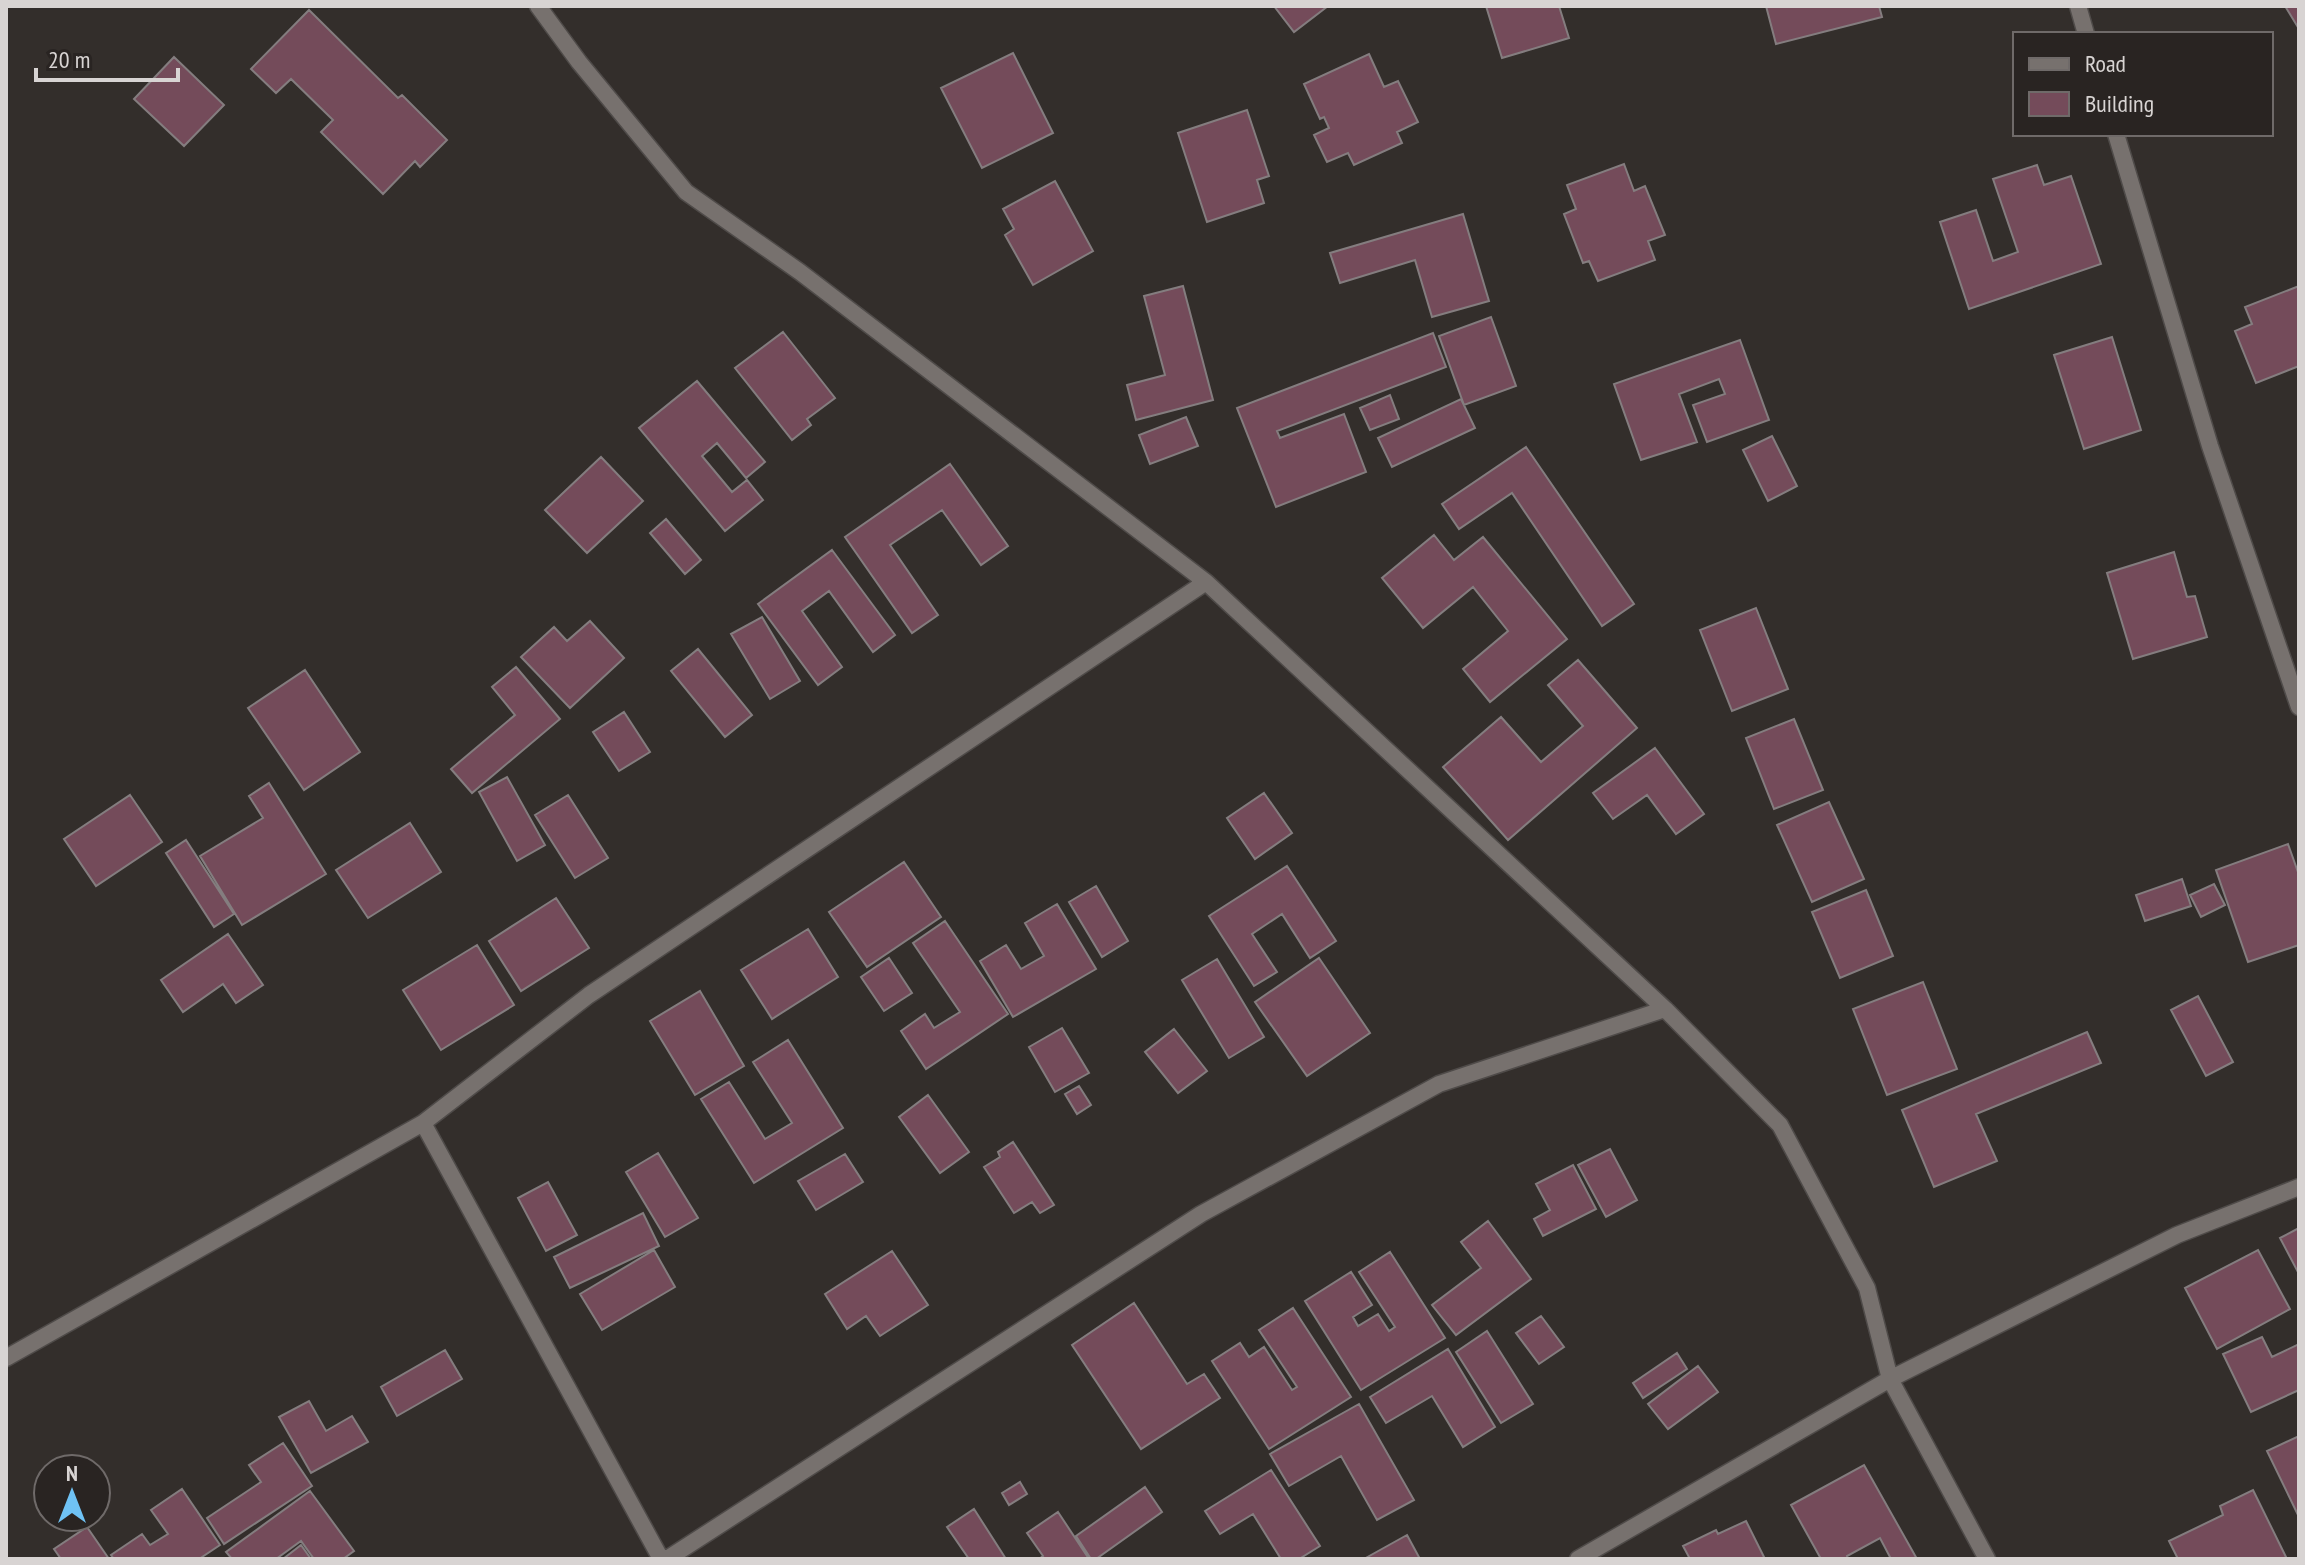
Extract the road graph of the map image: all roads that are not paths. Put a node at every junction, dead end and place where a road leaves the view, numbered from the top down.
1 (538, 6) edge
2 (2078, 6) edge
3 (2085, 32) edge
4 (2117, 136) edge
5 (1206, 582) junction
6 (2299, 707) edge
7 (1665, 1009) junction
8 (423, 1123) junction
9 (2299, 1187) edge
10 (6, 1358) edge
11 (1890, 1379) junction
12 (661, 1559) edge
13 (667, 1559) edge
14 (1578, 1559) edge
15 (1987, 1559) edge

1 - 5 street
2 - 3 street
4 - 6 street
5 - 7 street
5 - 8 street
7 - 11 street
7 - 13 street
8 - 10 street
8 - 12 street
9 - 11 street
11 - 14 street
11 - 15 street

